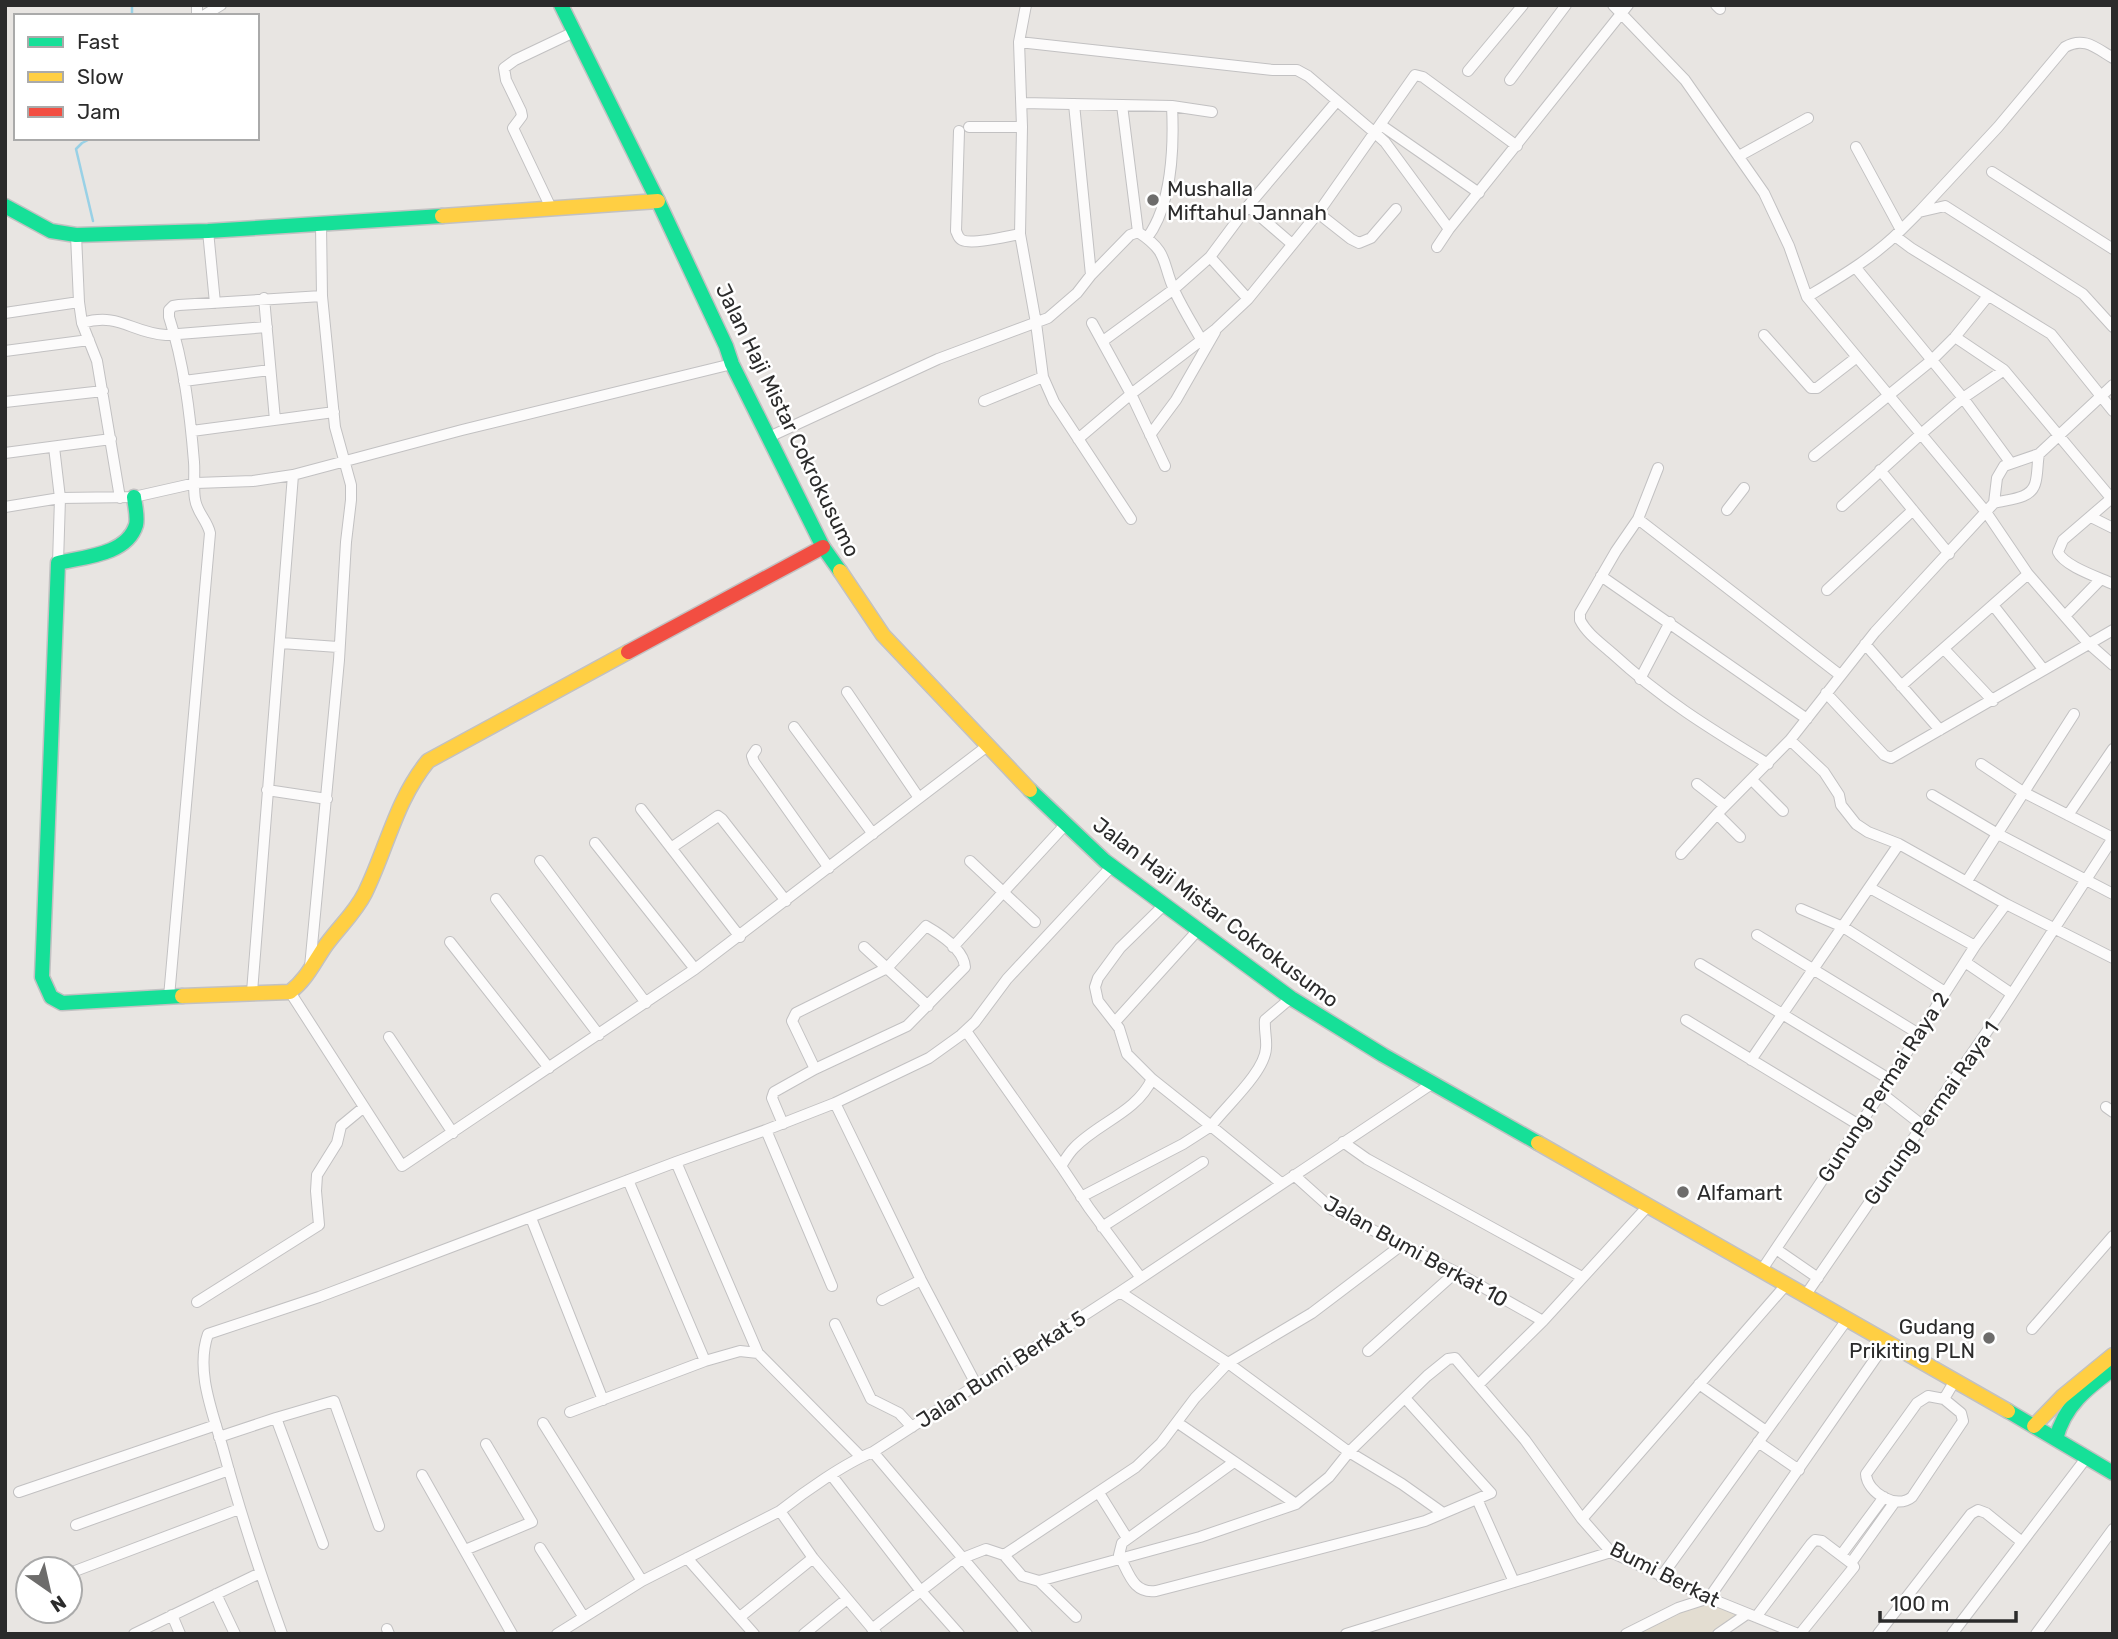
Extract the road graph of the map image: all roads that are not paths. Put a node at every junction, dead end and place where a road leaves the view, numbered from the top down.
1 (561, 5) edge
2 (1026, 5) edge
3 (1523, 5) edge
4 (1566, 5) edge
5 (1613, 5) edge
6 (1628, 5) edge
7 (1621, 14) junction
8 (574, 32) junction
9 (1018, 42) junction
10 (2113, 58) edge
11 (1468, 71) dead end
12 (1510, 80) dead end
13 (1337, 101) junction
14 (1021, 103) junction
15 (1074, 104) junction
16 (1122, 105) junction
17 (1172, 106) junction
18 (1212, 112) dead end
19 (1808, 118) dead end
20 (1022, 127) junction
21 (1378, 129) junction
22 (1517, 146) junction
23 (1856, 147) dead end
24 (1739, 156) junction
25 (1992, 172) dead end
26 (1479, 193) junction
27 (658, 201) junction
28 (5, 206) edge
29 (1248, 206) junction
30 (551, 208) junction
31 (1396, 209) dead end
32 (1919, 212) junction
33 (1318, 213) junction
34 (321, 225) junction
35 (1449, 229) junction
36 (208, 231) junction
37 (1898, 233) junction
38 (1020, 234) junction
39 (76, 235) junction
40 (1142, 235) junction
41 (1292, 244) junction
42 (1437, 247) dead end
43 (2113, 249) edge
44 (1210, 257) junction
45 (1856, 268) junction
46 (1091, 275) junction
47 (1174, 289) junction
48 (322, 296) junction
49 (1988, 296) junction
50 (1807, 297) junction
51 (264, 298) junction
52 (1248, 299) junction
53 (79, 302) junction
54 (215, 303) junction
55 (5, 313) edge
56 (82, 323) junction
57 (1036, 323) junction
58 (1092, 323) dead end
59 (267, 327) junction
60 (2113, 327) edge
61 (1216, 329) junction
62 (174, 334) junction
63 (1764, 335) dead end
64 (1955, 337) junction
65 (89, 340) junction
66 (1103, 341) junction
67 (1202, 341) junction
68 (5, 351) edge
69 (1857, 357) junction
70 (1932, 360) junction
71 (732, 364) junction
72 (270, 370) junction
73 (2004, 370) junction
74 (1043, 377) junction
75 (184, 382) junction
76 (2113, 385) edge
77 (103, 391) junction
78 (1131, 394) junction
79 (1888, 395) junction
80 (2101, 396) junction
81 (1963, 398) junction
82 (984, 401) dead end
83 (5, 402) edge
84 (2113, 411) edge
85 (334, 412) junction
86 (275, 420) junction
87 (191, 431) junction
88 (1921, 433) junction
89 (1150, 435) junction
90 (2059, 436) junction
91 (769, 437) junction
92 (111, 439) junction
93 (1078, 439) junction
94 (54, 447) junction
95 (6, 450) edge
96 (2039, 454) junction
97 (1814, 456) dead end
98 (345, 461) junction
99 (2010, 463) junction
100 (1165, 466) dead end
101 (1658, 468) dead end
102 (1880, 470) junction
103 (293, 475) junction
104 (196, 483) junction
105 (1744, 488) dead end
106 (127, 497) junction
107 (60, 498) junction
108 (2112, 498) edge
109 (1994, 503) junction
110 (1842, 506) dead end
111 (5, 507) edge
112 (1727, 510) dead end
113 (1913, 510) junction
114 (1986, 512) junction
115 (2091, 517) junction
116 (1132, 519) dead end
117 (1638, 519) junction
118 (2113, 528) edge
119 (823, 547) junction
120 (1949, 554) junction
121 (58, 563) junction
122 (2028, 574) junction
123 (1601, 576) junction
124 (2101, 579) junction
125 (2113, 584) edge
126 (1827, 590) dead end
127 (1993, 605) junction
128 (2065, 616) junction
129 (1670, 622) junction
130 (2113, 630) edge
131 (281, 643) junction
132 (2088, 643) junction
133 (1865, 645) junction
134 (338, 646) junction
135 (1945, 650) junction
136 (2113, 665) edge
137 (2043, 669) junction
138 (1840, 675) junction
139 (1640, 679) junction
140 (1901, 686) junction
141 (847, 692) dead end
142 (1826, 694) junction
143 (1993, 701) junction
144 (2074, 714) dead end
145 (1807, 719) junction
146 (794, 727) dead end
147 (1940, 730) junction
148 (1790, 740) junction
149 (986, 747) junction
150 (2113, 749) edge
151 (756, 750) dead end
152 (1768, 764) junction
153 (1981, 764) dead end
154 (1752, 780) junction
155 (1697, 784) dead end
156 (267, 790) junction
157 (2023, 792) junction
158 (1932, 795) dead end
159 (919, 798) junction
160 (327, 799) junction
161 (641, 809) dead end
162 (1721, 810) junction
163 (1783, 811) dead end
164 (2068, 815) junction
165 (1065, 825) junction
166 (1996, 833) junction
167 (873, 834) junction
168 (1740, 837) dead end
169 (2113, 838) edge
170 (595, 843) dead end
171 (1899, 844) junction
172 (671, 848) junction
173 (1681, 854) dead end
174 (540, 861) dead end
175 (970, 862) dead end
176 (1112, 866) junction
177 (829, 868) junction
178 (1967, 881) junction
179 (2087, 881) junction
180 (1870, 888) junction
181 (1003, 893) junction
182 (2113, 894) edge
183 (496, 899) dead end
184 (786, 901) junction
185 (2006, 904) junction
186 (1164, 905) junction
187 (1801, 909) dead end
188 (1035, 922) dead end
189 (1843, 927) junction
190 (2056, 928) junction
191 (1198, 930) junction
192 (1757, 935) dead end
193 (740, 937) junction
194 (450, 942) dead end
195 (1975, 946) junction
196 (864, 947) dead end
197 (953, 947) junction
198 (2113, 958) edge
199 (1965, 962) junction
200 (1700, 964) dead end
201 (887, 968) junction
202 (695, 969) junction
203 (1814, 969) junction
204 (310, 975) junction
205 (252, 992) junction
206 (290, 992) junction
207 (1945, 992) junction
208 (2012, 995) junction
209 (169, 996) junction
210 (1291, 998) junction
211 (646, 1003) junction
212 (928, 1006) junction
213 (1783, 1014) junction
214 (1686, 1020) dead end
215 (1115, 1022) junction
216 (966, 1031) junction
217 (1919, 1034) junction
218 (598, 1035) junction
219 (389, 1037) dead end
220 (1751, 1060) junction
221 (549, 1068) junction
222 (815, 1069) junction
223 (1152, 1079) junction
224 (1889, 1079) junction
225 (1433, 1083) junction
226 (1881, 1093) junction
227 (835, 1103) junction
228 (364, 1107) junction
229 (783, 1124) junction
230 (1859, 1125) junction
231 (1923, 1125) junction
232 (1211, 1126) junction
233 (766, 1130) junction
234 (453, 1133) junction
235 (1343, 1142) junction
236 (676, 1162) junction
237 (1203, 1162) dead end
238 (1061, 1166) junction
239 (1294, 1175) junction
240 (628, 1180) junction
241 (1281, 1183) junction
242 (1082, 1196) junction
243 (1648, 1206) junction
244 (531, 1218) junction
245 (1102, 1227) junction
246 (2113, 1236) edge
247 (1403, 1244) junction
248 (1776, 1249) junction
249 (1761, 1271) junction
250 (1456, 1272) junction
251 (1583, 1277) junction
252 (1141, 1278) junction
253 (1818, 1278) junction
254 (921, 1280) junction
255 (832, 1286) dead end
256 (1785, 1286) junction
257 (1120, 1292) junction
258 (1805, 1296) junction
259 (882, 1300) dead end
260 (197, 1302) dead end
261 (1542, 1321) junction
262 (1846, 1321) junction
263 (835, 1324) dead end
264 (2032, 1329) dead end
265 (1886, 1343) junction
266 (1368, 1351) dead end
267 (758, 1353) junction
268 (2113, 1355) edge
269 (705, 1361) junction
270 (1228, 1363) junction
271 (2109, 1377) edge
272 (1954, 1382) junction
273 (1479, 1384) junction
274 (1699, 1384) junction
275 (977, 1386) junction
276 (1405, 1398) junction
277 (1944, 1399) junction
278 (603, 1400) junction
279 (570, 1412) dead end
280 (276, 1418) junction
281 (543, 1423) dead end
282 (1178, 1423) junction
283 (216, 1425) junction
284 (2034, 1426) junction
285 (912, 1427) junction
286 (1766, 1431) junction
287 (219, 1437) junction
288 (2056, 1439) junction
289 (1758, 1442) junction
290 (486, 1444) dead end
291 (873, 1452) junction
292 (1349, 1452) junction
293 (861, 1457) junction
294 (2087, 1457) junction
295 (1234, 1462) junction
296 (1799, 1470) junction
297 (229, 1471) junction
298 (2113, 1473) edge
299 (422, 1475) dead end
300 (832, 1476) junction
301 (19, 1492) dead end
302 (1099, 1493) junction
303 (1884, 1497) junction
304 (1477, 1499) junction
305 (1895, 1503) junction
306 (1296, 1504) junction
307 (239, 1509) junction
308 (780, 1511) junction
309 (1443, 1513) junction
310 (1581, 1519) junction
311 (76, 1525) dead end
312 (379, 1526) dead end
313 (2113, 1529) edge
314 (1127, 1538) junction
315 (2022, 1542) junction
316 (323, 1544) dead end
317 (540, 1548) dead end
318 (465, 1550) junction
319 (1611, 1552) junction
320 (1004, 1555) junction
321 (1841, 1555) junction
322 (687, 1558) junction
323 (813, 1558) junction
324 (963, 1558) junction
325 (1122, 1560) junction
326 (1851, 1563) junction
327 (84, 1568) edge
328 (260, 1573) junction
329 (1661, 1577) junction
330 (642, 1581) junction
331 (1039, 1581) junction
332 (1514, 1582) junction
333 (920, 1590) junction
334 (216, 1594) junction
335 (1709, 1598) junction
336 (847, 1599) junction
337 (172, 1615) junction
338 (1752, 1615) junction
339 (583, 1616) junction
340 (740, 1617) junction
341 (1076, 1617) dead end
342 (569, 1631) edge
343 (874, 1631) edge
344 (134, 1634) edge
345 (180, 1634) edge
346 (235, 1634) edge
347 (282, 1634) edge
348 (512, 1634) edge
349 (557, 1634) edge
350 (754, 1634) edge
351 (804, 1634) edge
352 (959, 1634) edge
353 (1027, 1634) edge
354 (1346, 1634) edge
355 (1626, 1634) edge
356 (1718, 1634) edge
357 (1799, 1634) edge
358 (1878, 1634) edge
359 (1952, 1634) edge
360 (2036, 1634) edge

1 - 8 main road, Jalan Haji Mistar Cokrokusumo
2 - 9 street
3 - 11 street
4 - 12 street
5 - 7 street
6 - 7 street
7 - 22 street
7 - 24 street
8 - 27 main road, Jalan Haji Mistar Cokrokusumo
8 - 30 street
9 - 13 street
9 - 14 street
10 - 32 street
13 - 21 street
13 - 29 street
14 - 15 street
14 - 20 street
15 - 16 street
15 - 46 street
16 - 17 street
16 - 40 street
17 - 18 street
17 - 40 street
19 - 24 street
20 - 38 street
20 - 38 street
21 - 22 street
21 - 26 street
21 - 33 street
21 - 35 street
22 - 26 street
23 - 37 street
24 - 50 street
25 - 43 street
26 - 35 street
27 - 30 main road
27 - 71 main road, Jalan Haji Mistar Cokrokusumo
28 - 39 main road
29 - 41 street
29 - 44 street
30 - 34 main road
31 - 33 street
32 - 37 street
32 - 60 street
33 - 41 street
34 - 36 main road
34 - 48 street
35 - 42 street
36 - 39 main road
36 - 54 street
37 - 45 street
37 - 49 street
38 - 57 street
39 - 53 street
40 - 46 street
40 - 47 street
41 - 52 street
44 - 47 street
44 - 52 street
45 - 50 street
45 - 70 street
46 - 57 street
47 - 66 street
47 - 67 street
48 - 51 street
48 - 85 street
49 - 64 street
49 - 80 street
50 - 69 street
51 - 54 street
51 - 59 street
52 - 61 street
53 - 55 street
53 - 56 street
54 - 62 street
56 - 62 street
56 - 65 street
57 - 74 street
57 - 91 street
58 - 66 street
59 - 62 street
59 - 72 street
61 - 67 street
61 - 89 street
62 - 75 street
63 - 69 street
64 - 70 street
64 - 73 street
65 - 68 street
65 - 77 street
66 - 78 street
67 - 78 street
69 - 79 street
70 - 79 street
70 - 81 street
71 - 91 main road, Jalan Haji Mistar Cokrokusumo
71 - 98 street
72 - 75 street
72 - 86 street
73 - 81 street
73 - 90 street
74 - 82 street
74 - 93 street
75 - 87 street
76 - 80 street
77 - 83 street
77 - 92 street
78 - 89 street
78 - 93 street
79 - 88 street
79 - 97 street
80 - 84 street
80 - 90 street
81 - 88 street
81 - 99 street
85 - 86 street
85 - 98 street
86 - 87 street
87 - 104 street
88 - 102 street
88 - 114 street
89 - 100 street
90 - 96 street
90 - 108 street
91 - 119 main road, Jalan Haji Mistar Cokrokusumo
92 - 94 street
92 - 106 street
93 - 116 street
94 - 95 street
94 - 107 street
96 - 99 street
96 - 109 street
98 - 103 street
98 - 134 street
99 - 109 street
101 - 117 street
102 - 110 street
102 - 113 street
103 - 104 street
103 - 131 street
104 - 106 street
104 - 209 street
105 - 112 street
106 - 107 street
106 - 121 main road
107 - 111 street
107 - 121 street
108 - 115 street
109 - 114 street
113 - 120 street
113 - 126 street
114 - 120 street
114 - 122 street
115 - 118 street
115 - 124 street
117 - 123 street
117 - 138 street
119 - 149 main road, Jalan Haji Mistar Cokrokusumo
119 - 204 main road
120 - 133 street
121 - 209 main road
122 - 127 street
122 - 128 street
123 - 129 street
123 - 139 street
124 - 125 street
124 - 128 street
127 - 135 street
127 - 137 street
128 - 132 street
129 - 139 street
129 - 145 street
130 - 132 street
131 - 134 street
131 - 156 street
132 - 136 street
132 - 137 street
133 - 138 street
133 - 140 street
134 - 160 street
135 - 140 street
135 - 143 street
137 - 143 street
138 - 142 street
139 - 152 street
140 - 147 street
141 - 159 street
142 - 145 street
142 - 147 street
143 - 147 street
144 - 157 street
145 - 148 street
146 - 167 street
148 - 152 street
148 - 171 street
149 - 159 street
149 - 165 main road, Jalan Haji Mistar Cokrokusumo
150 - 164 street
151 - 177 street
152 - 154 street
153 - 157 street
154 - 162 street
154 - 163 street
155 - 162 street
156 - 160 street
156 - 205 street
157 - 164 street
157 - 166 street
158 - 166 street
159 - 167 street
160 - 204 street
161 - 172 street
162 - 168 street
162 - 173 street
164 - 169 street
165 - 176 main road, Jalan Haji Mistar Cokrokusumo
165 - 181 street
166 - 178 street
166 - 179 street
167 - 177 street
169 - 179 street, Gunung Permai Raya 1
170 - 202 street
171 - 178 street
171 - 180 street
172 - 184 street
172 - 193 street
174 - 211 street
175 - 181 street
176 - 186 main road, Jalan Haji Mistar Cokrokusumo
176 - 216 street
177 - 184 street
178 - 185 street
179 - 182 street
179 - 190 street, Gunung Permai Raya 1
180 - 189 street
180 - 195 street
181 - 188 street
181 - 197 street
183 - 218 street
184 - 193 street
185 - 190 street
185 - 195 street, Gunung Permai Raya 2
186 - 191 main road, Jalan Haji Mistar Cokrokusumo
186 - 215 street
187 - 189 street
189 - 203 street
189 - 207 street
190 - 198 street
190 - 208 street, Gunung Permai Raya 1
191 - 210 main road, Jalan Haji Mistar Cokrokusumo
191 - 215 street
192 - 203 street
193 - 202 street
194 - 221 street
195 - 199 street, Gunung Permai Raya 2
196 - 201 street
197 - 201 street
197 - 212 street
199 - 207 street, Gunung Permai Raya 2
199 - 208 street
200 - 213 street
201 - 212 street
201 - 222 street
202 - 211 street
203 - 213 street
203 - 217 street
204 - 206 main road
205 - 206 main road
205 - 209 main road
206 - 228 street
207 - 217 street, Gunung Permai Raya 2
208 - 231 street, Gunung Permai Raya 1
210 - 225 main road, Jalan Haji Mistar Cokrokusumo
210 - 232 street
211 - 218 street
212 - 222 street
213 - 220 street
213 - 224 street
214 - 220 street
215 - 223 street
216 - 227 street
216 - 238 street
217 - 224 street, Gunung Permai Raya 2
218 - 221 street
219 - 234 street
220 - 230 street
221 - 234 street
222 - 229 street
223 - 232 street
223 - 238 street
224 - 226 street, Gunung Permai Raya 2
225 - 235 street, Jalan Bumi Berkat 5
225 - 243 main road, Jalan Haji Mistar Cokrokusumo
226 - 230 street, Gunung Permai Raya 2
226 - 231 street
227 - 229 street
227 - 254 street
228 - 234 street
228 - 260 street
229 - 233 street
230 - 248 street, Gunung Permai Raya 2
231 - 253 street, Gunung Permai Raya 1
232 - 241 street
232 - 242 street
233 - 236 street
233 - 255 street
235 - 239 street, Jalan Bumi Berkat 5
235 - 251 street
236 - 240 street
236 - 267 street
237 - 245 street
238 - 242 street
239 - 241 street, Jalan Bumi Berkat 5
239 - 247 street, Jalan Bumi Berkat 10
240 - 244 street
240 - 269 street
241 - 252 street, Jalan Bumi Berkat 5
242 - 245 street
243 - 249 main road, Jalan Haji Mistar Cokrokusumo
243 - 251 street
244 - 278 street
244 - 283 street
245 - 252 street
246 - 264 street
247 - 250 street, Jalan Bumi Berkat 10
247 - 270 street
248 - 249 street, Gunung Permai Raya 2
248 - 253 street
249 - 256 main road, Jalan Haji Mistar Cokrokusumo
250 - 261 street, Jalan Bumi Berkat 10
250 - 266 street
251 - 261 street
252 - 257 street, Jalan Bumi Berkat 5
253 - 258 street, Gunung Permai Raya 1
254 - 259 street
254 - 275 street
256 - 258 main road, Jalan Haji Mistar Cokrokusumo
256 - 274 street
257 - 270 street
257 - 275 street, Jalan Bumi Berkat 5
258 - 262 main road, Jalan Haji Mistar Cokrokusumo
261 - 273 street
262 - 265 main road, Jalan Haji Mistar Cokrokusumo
262 - 286 street
263 - 285 street
265 - 272 main road, Jalan Haji Mistar Cokrokusumo
265 - 296 street
267 - 269 street
267 - 293 street
268 - 284 main road
269 - 278 street
270 - 282 street
270 - 292 street
271 - 288 main road
272 - 277 street
272 - 284 main road, Jalan Haji Mistar Cokrokusumo
273 - 276 street, Bumi Berkat
273 - 310 street, Bumi Berkat
274 - 286 street
274 - 310 street
275 - 285 street, Jalan Bumi Berkat 5
276 - 292 street
276 - 304 street
277 - 303 street
277 - 305 street
278 - 279 street
280 - 287 street
280 - 312 street
280 - 316 street
281 - 330 street
282 - 295 street
282 - 302 street
283 - 287 street
283 - 301 street
284 - 288 main road, Jalan Haji Mistar Cokrokusumo
285 - 291 street, Jalan Bumi Berkat 5
286 - 289 street
287 - 297 street
288 - 294 main road, Jalan Haji Mistar Cokrokusumo
289 - 296 street
289 - 329 street
290 - 318 street
291 - 293 street, Jalan Bumi Berkat 5
291 - 324 street
292 - 306 street
292 - 309 street
293 - 300 street, Jalan Bumi Berkat 5
294 - 298 main road, Jalan Haji Mistar Cokrokusumo
294 - 315 street
295 - 306 street
295 - 314 street
296 - 335 street
297 - 307 street
297 - 311 street
299 - 318 street
300 - 308 street, Jalan Bumi Berkat 5
300 - 333 street
302 - 314 street
302 - 320 street
303 - 305 street
303 - 321 street
304 - 309 street
304 - 332 street
305 - 326 street
306 - 325 street
307 - 327 street
307 - 328 street
308 - 322 street, Jalan Bumi Berkat 5
308 - 323 street
309 - 325 street
310 - 319 street, Bumi Berkat
313 - 360 street
314 - 325 street
315 - 358 street
315 - 359 street
317 - 339 street
318 - 348 street
319 - 329 street, Bumi Berkat
319 - 332 street
320 - 324 street
320 - 331 street
321 - 326 street
321 - 338 street
322 - 330 street, Jalan Bumi Berkat 5
322 - 340 street
323 - 336 street
323 - 340 street
324 - 333 street
324 - 353 street
325 - 331 street
326 - 357 street
328 - 334 street
328 - 347 street
329 - 335 street, Bumi Berkat
330 - 339 street, Jalan Bumi Berkat 5
331 - 341 street
332 - 354 street
333 - 343 street
333 - 352 street
334 - 337 street
334 - 346 street
335 - 338 street, Bumi Berkat
335 - 355 street
336 - 343 street
336 - 351 street
337 - 344 street
337 - 345 street
338 - 356 street
338 - 357 street, Bumi Berkat
339 - 342 street, Jalan Bumi Berkat 5
340 - 350 street
342 - 349 street, Jalan Bumi Berkat 5

